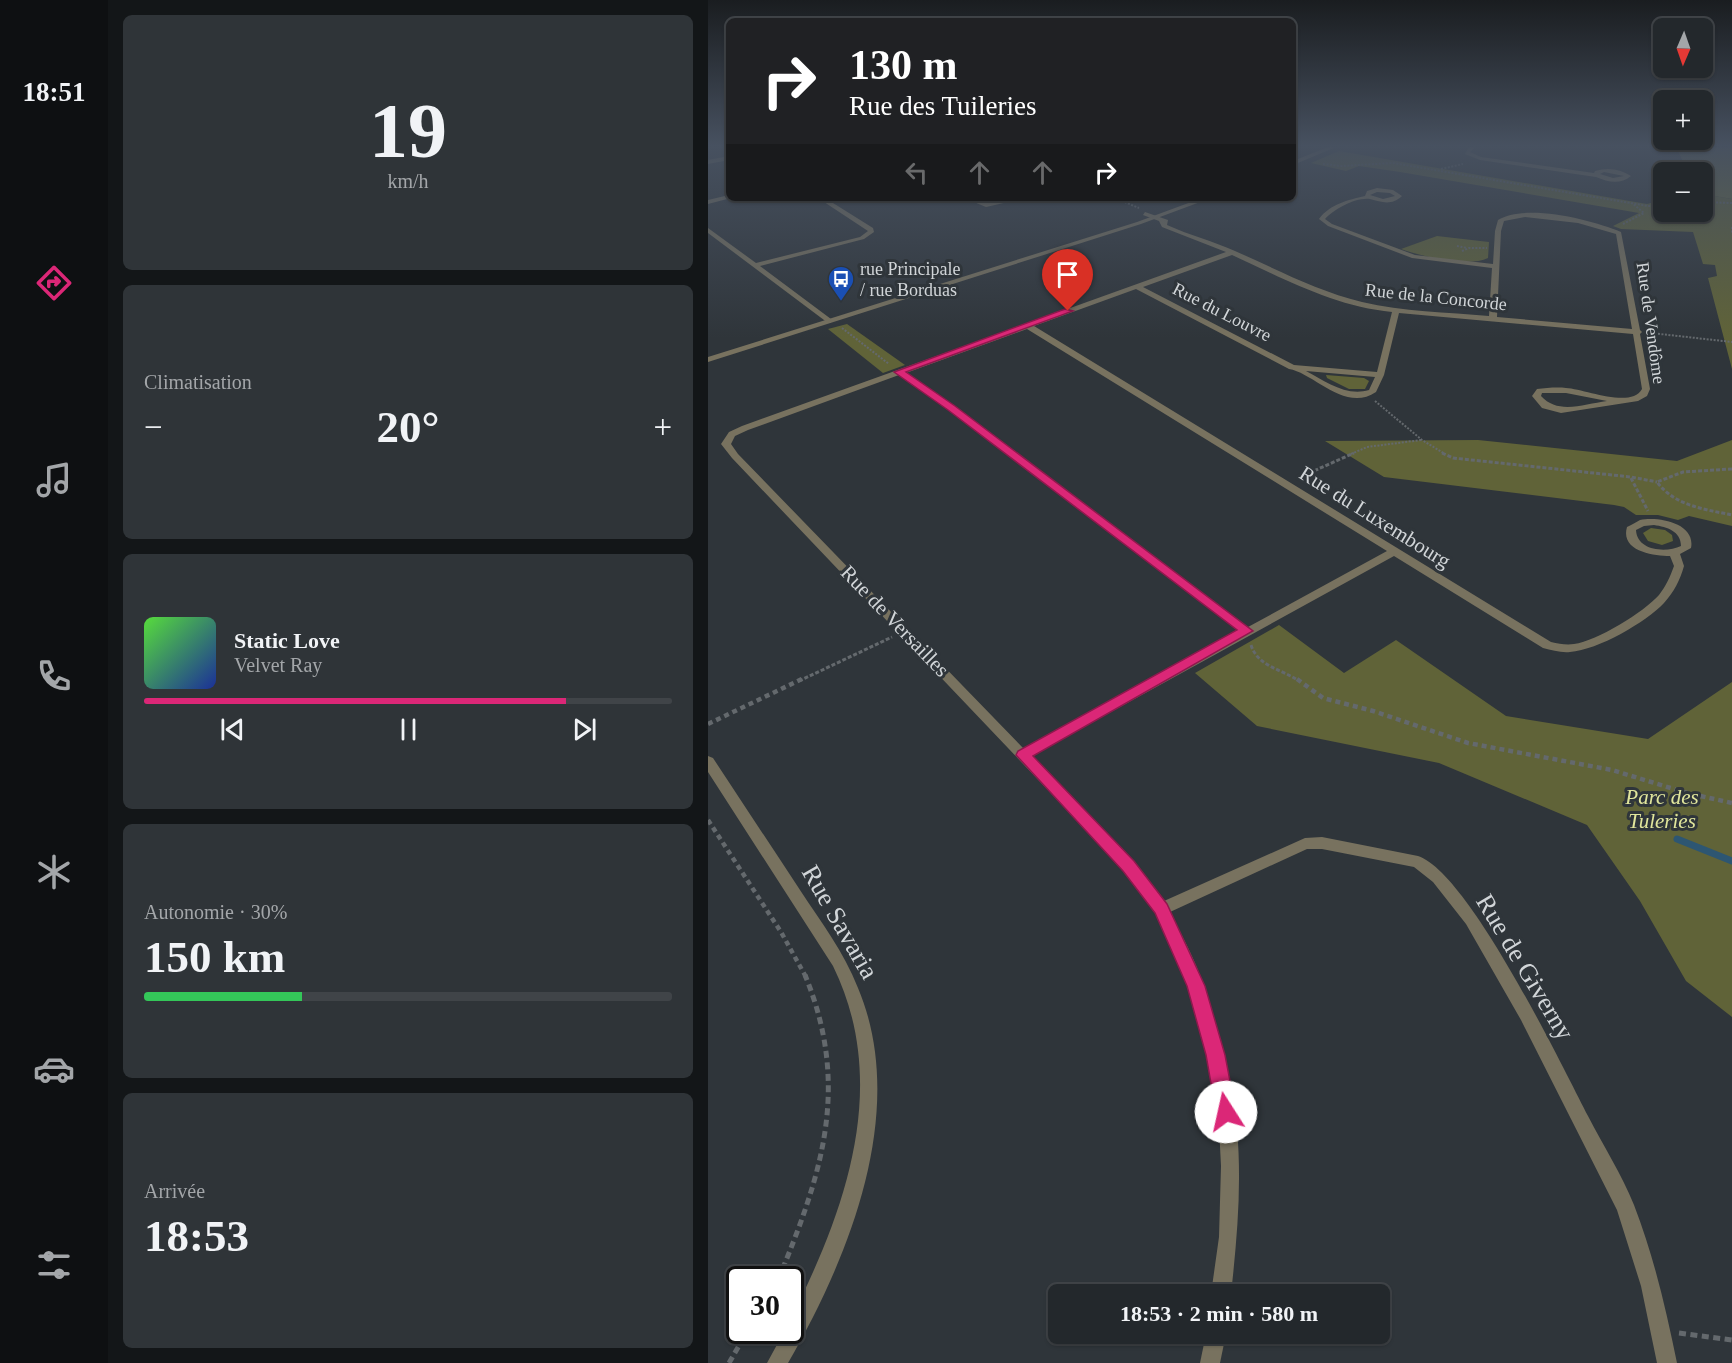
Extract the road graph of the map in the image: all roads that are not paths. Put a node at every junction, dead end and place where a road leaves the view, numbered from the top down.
1 (841, 211) edge
2 (1150, 211) edge
3 (1178, 211) edge
4 (1332, 211) edge
5 (1145, 212) junction
6 (1158, 219) junction
7 (708, 230) edge
8 (716, 236) junction
9 (708, 238) edge
10 (1233, 252) junction
11 (755, 265) junction
12 (1496, 266) junction
13 (1137, 287) junction
14 (1396, 310) junction
15 (820, 316) junction
16 (1493, 319) junction
17 (828, 321) junction
18 (1028, 326) junction
19 (1638, 332) junction
20 (708, 351) edge
21 (708, 360) edge
22 (1292, 367) junction
23 (897, 370) junction
24 (1380, 375) junction
25 (1616, 400) junction
26 (1393, 552) junction
27 (1674, 553) junction
28 (1248, 636) junction
29 (1023, 755) junction
30 (708, 761) edge
31 (1161, 909) junction
32 (1222, 1284) edge
33 (1214, 1344) edge
34 (777, 1363) edge
35 (1210, 1363) edge
36 (1666, 1363) edge

1 - 11 street
2 - 5 street
3 - 6 street
4 - 12 street
5 - 6 street, Rue de la Concorde
5 - 15 street
6 - 10 street, Rue de la Concorde
6 - 17 street
7 - 8 street
8 - 9 street
8 - 11 street
10 - 13 street, Rue de Versailles
10 - 14 street, Rue de la Concorde
11 - 15 street
12 - 16 street, Rue de Vendôme
12 - 19 street, Rue de Vendôme
13 - 18 street, Rue de Versailles
13 - 22 street, Rue du Louvre
14 - 16 street, Rue de la Concorde
14 - 24 street, Rue du Louvre
15 - 17 street
15 - 20 street
16 - 19 street, Rue de la Concorde
17 - 21 street
18 - 23 street, Rue de Versailles
18 - 26 street, Rue du Luxembourg
19 - 25 street, Rue de Vendôme
22 - 24 street, Rue du Louvre
22 - 24 street, Rue du Louvre
23 - 28 street
23 - 29 street, Rue de Versailles
25 - 25 street, Rue de Vendôme
26 - 27 street, Rue du Luxembourg
26 - 28 street
27 - 27 street, Rue du Luxembourg
28 - 29 street
29 - 31 street, Rue de Versailles
30 - 34 street, Rue Savaria
31 - 32 street, Rue de Versailles
31 - 36 street, Rue de Giverny
33 - 35 street

